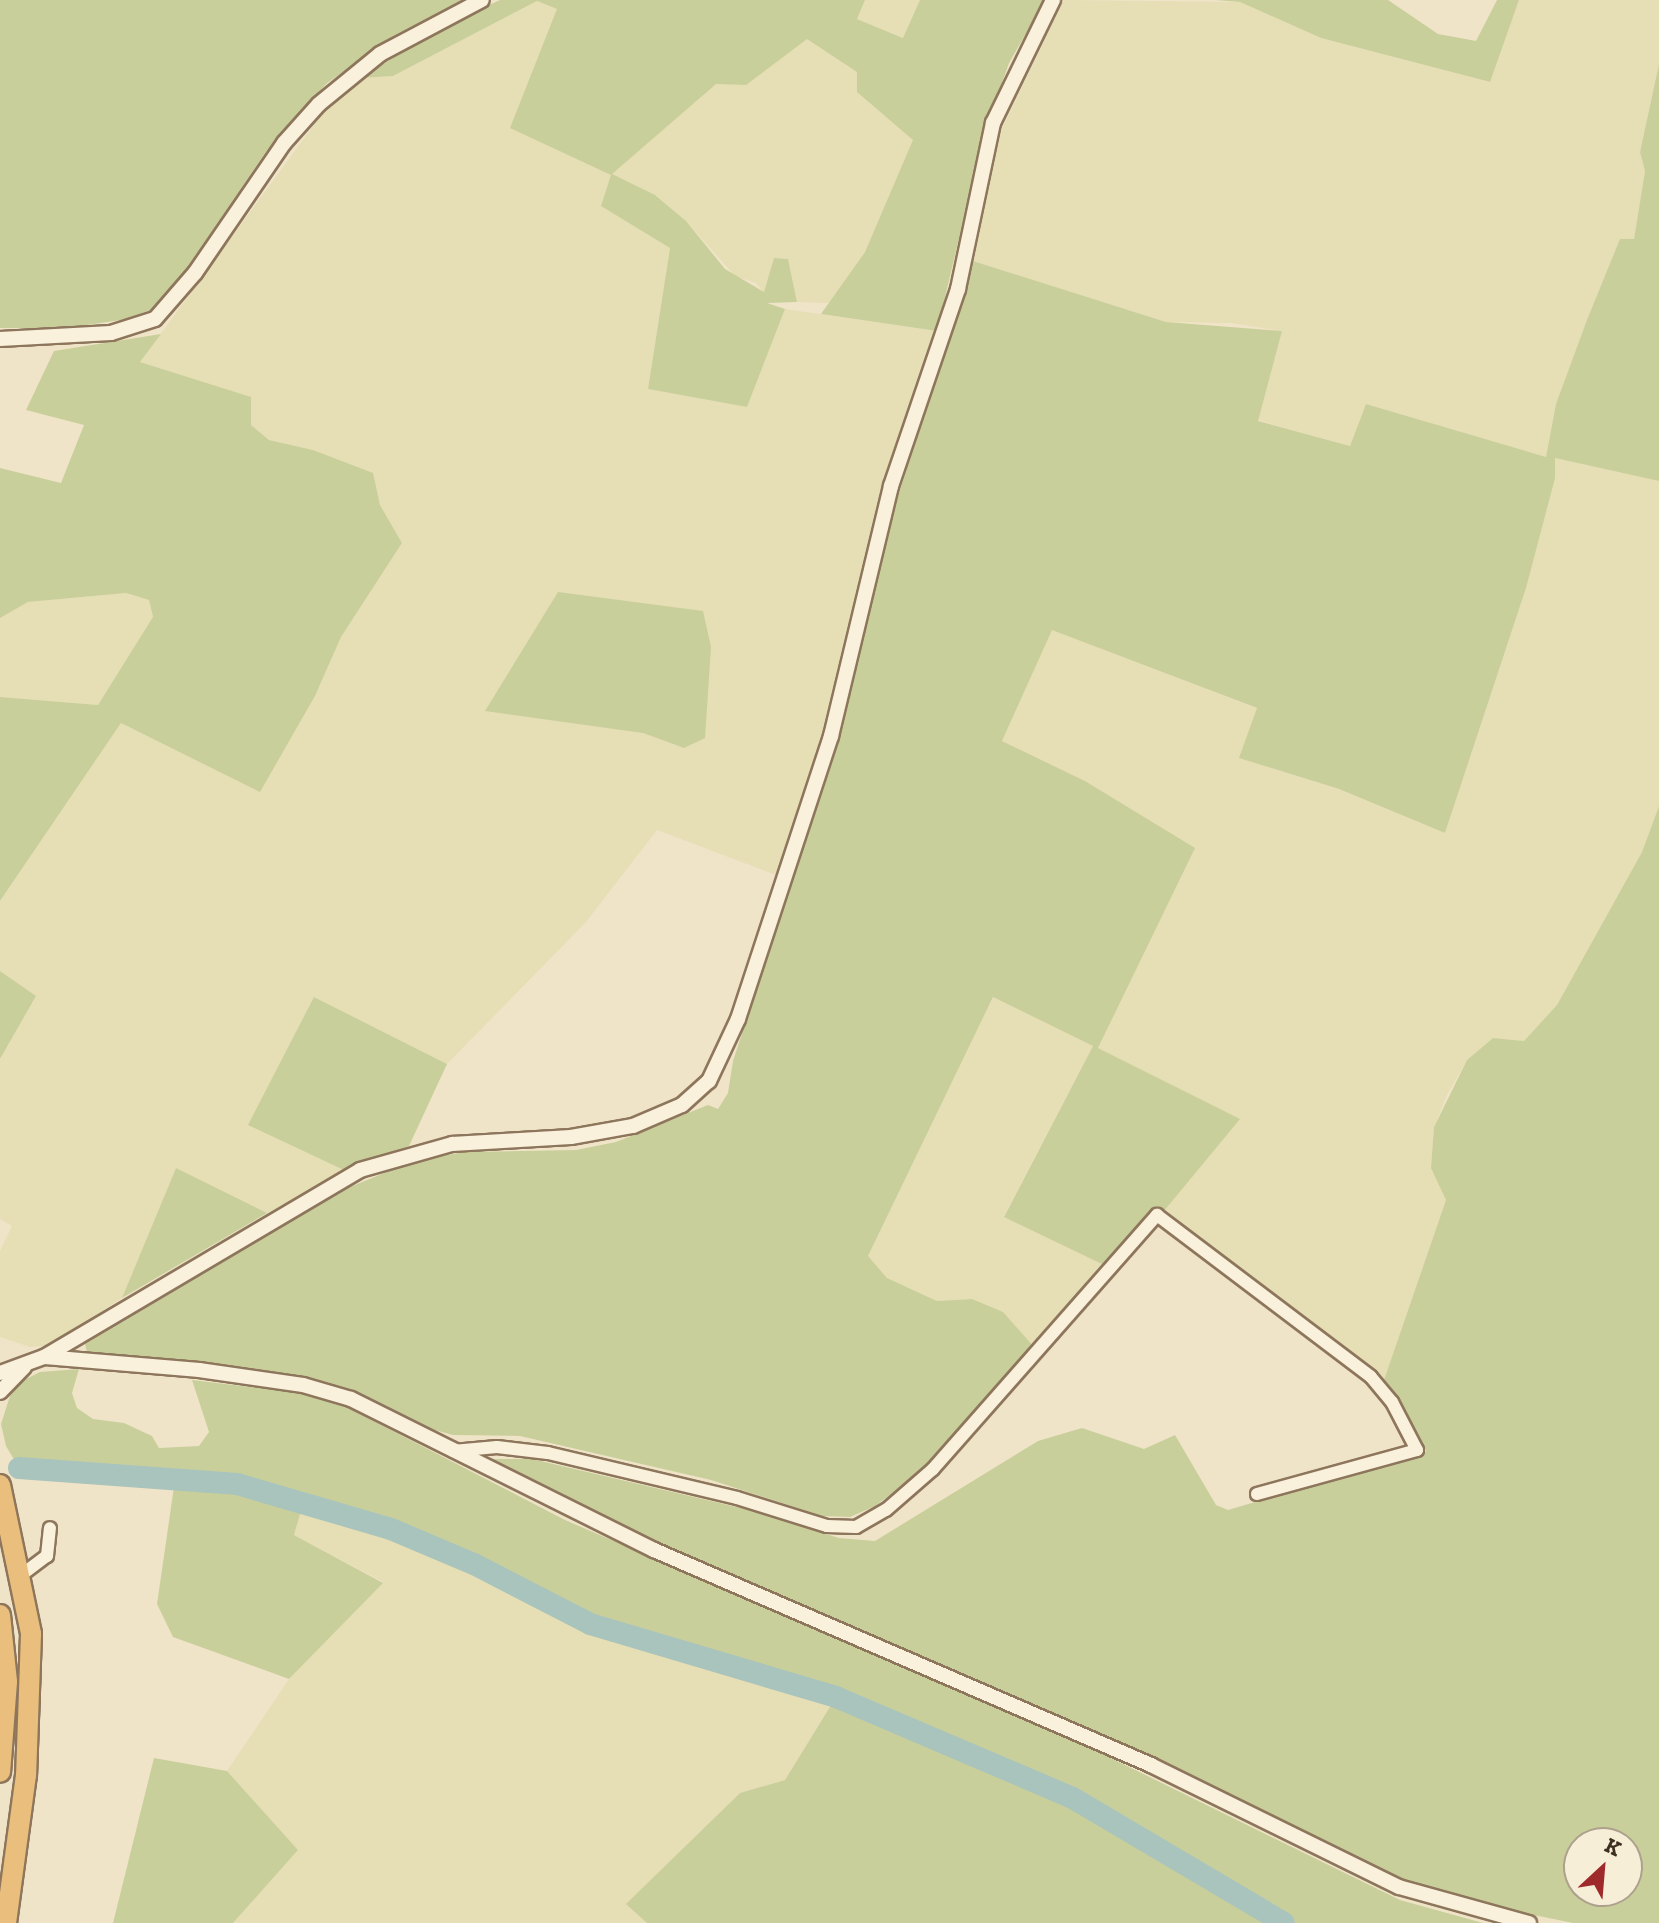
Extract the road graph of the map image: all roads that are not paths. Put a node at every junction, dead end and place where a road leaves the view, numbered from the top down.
1 (482, 0) edge
2 (1053, 0) edge
3 (0, 339) edge
4 (44, 1357) junction
5 (27, 1364) junction
6 (0, 1373) edge
7 (0, 1392) edge
8 (453, 1451) junction
9 (0, 1485) edge
10 (1257, 1494) dead end
11 (50, 1528) dead end
12 (20, 1576) junction
13 (0, 1615) edge
14 (0, 1772) edge
15 (6, 1923) edge
16 (1529, 1923) edge

1 - 3 street
2 - 4 street
4 - 5 street
4 - 8 street
5 - 6 street
5 - 7 street
8 - 10 street
8 - 16 street
9 - 12 highway
11 - 12 street
12 - 15 highway
13 - 14 highway

